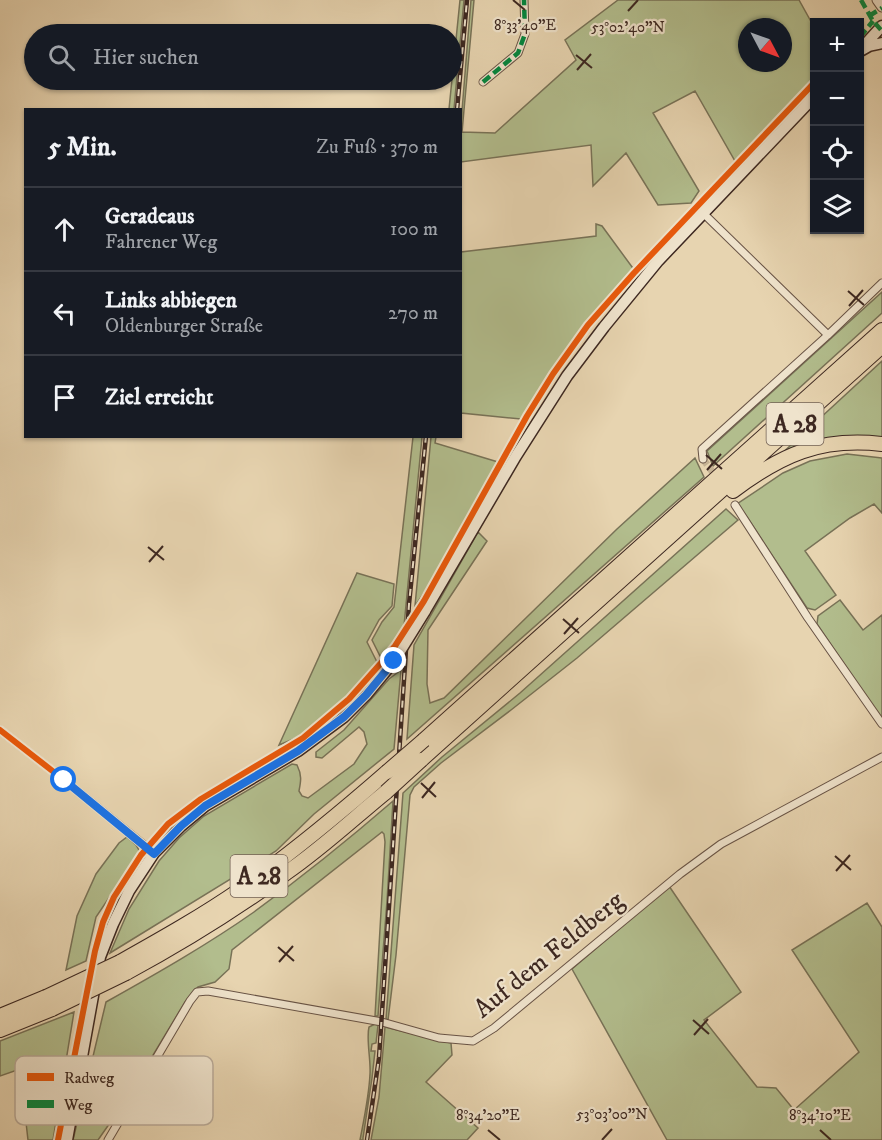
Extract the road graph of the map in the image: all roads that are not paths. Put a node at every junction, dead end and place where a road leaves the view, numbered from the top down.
1 (524, 0) edge
2 (877, 0) edge
3 (882, 7) edge
4 (882, 26) edge
5 (882, 42) edge
6 (864, 46) edge
7 (864, 49) edge
8 (483, 82) dead end
9 (810, 101) edge
10 (703, 213) junction
11 (882, 283) edge
12 (882, 330) edge
13 (828, 335) junction
14 (882, 346) edge
15 (882, 444) edge
16 (703, 459) dead end
17 (709, 502) junction
18 (735, 505) dead end
19 (882, 724) edge
20 (0, 730) edge
21 (882, 757) edge
22 (154, 854) junction
23 (123, 967) junction
24 (49, 1003) junction
25 (0, 1016) edge
26 (0, 1030) edge
27 (82, 1056) edge
28 (158, 1056) edge
29 (70, 1125) edge
30 (118, 1125) edge
31 (110, 1139) edge
32 (67, 1140) edge

1 - 8 street
2 - 3 street
4 - 6 main road
5 - 7 main road
9 - 10 main road
10 - 13 street
10 - 22 main road, bridge
11 - 13 street
12 - 23 highway, A 28, bridge
13 - 16 street
14 - 17 highway, A 28
15 - 17 highway
17 - 23 highway, A 28, bridge
18 - 19 street
20 - 22 street
21 - 28 street, Auf dem Feldberg
22 - 27 main road
23 - 24 highway, A 28, bridge
24 - 25 highway, A 28
24 - 26 highway, A 28
29 - 32 main road
30 - 31 street, Auf dem Feldberg

